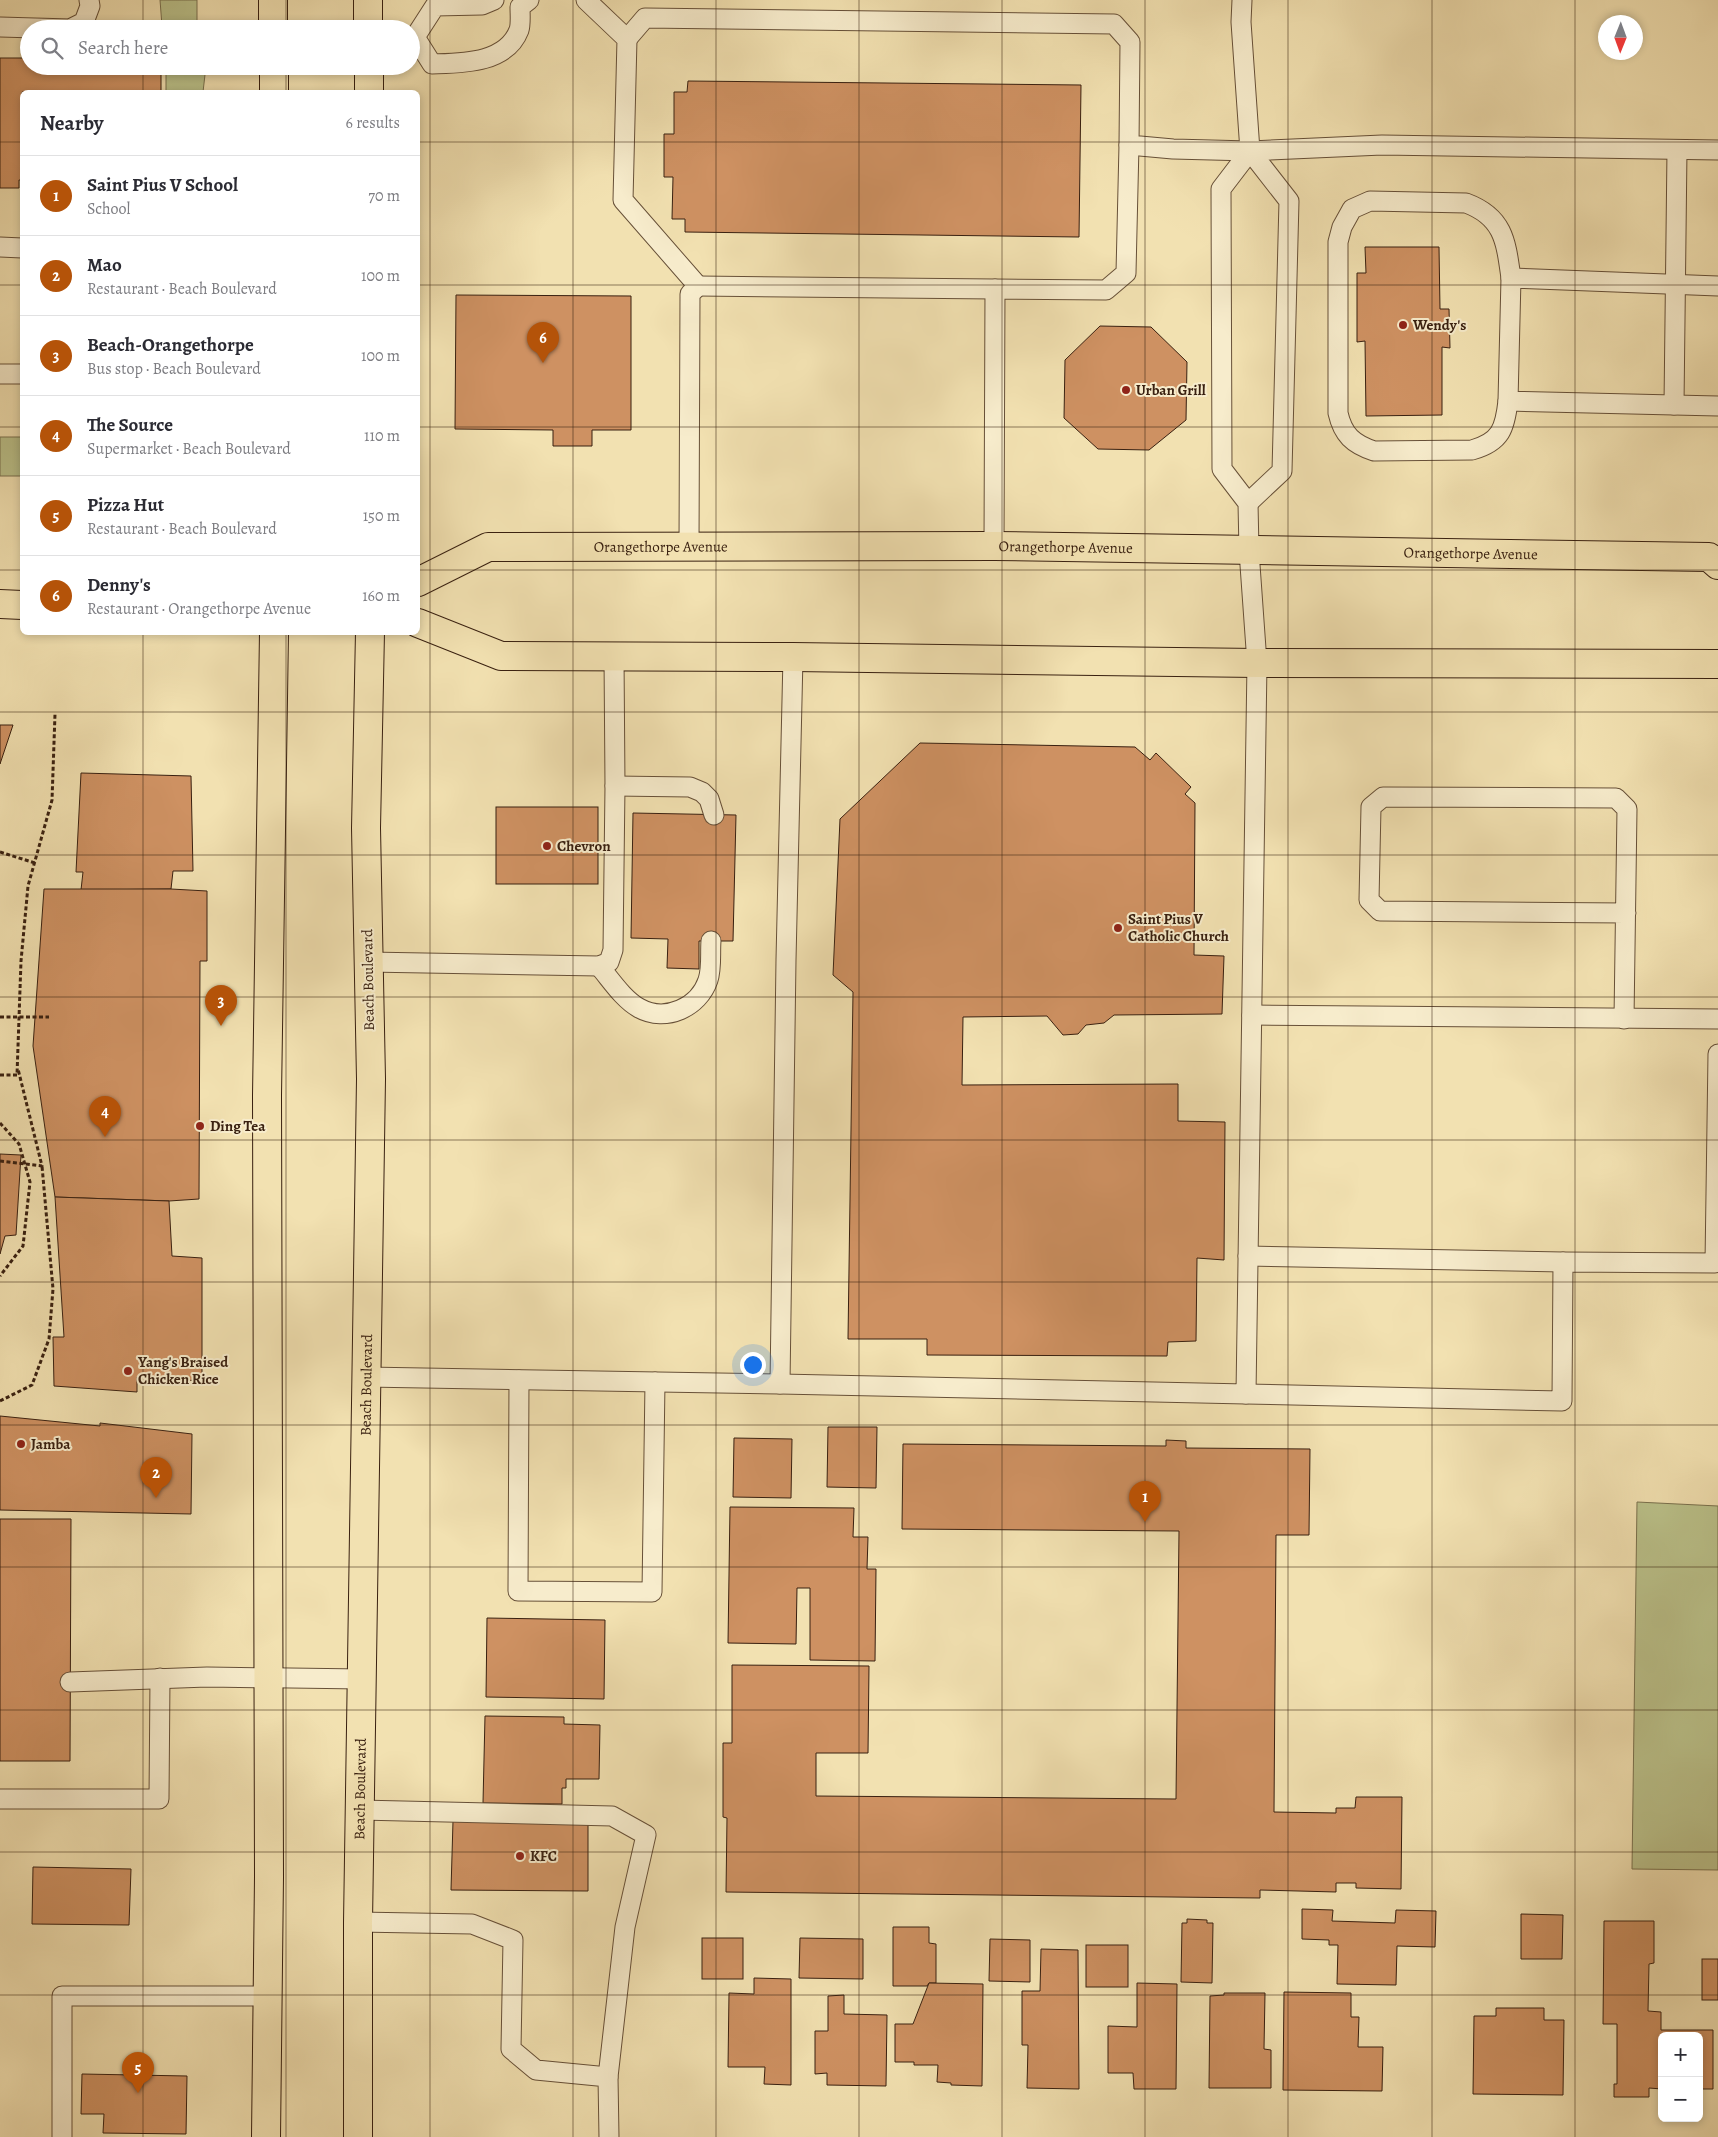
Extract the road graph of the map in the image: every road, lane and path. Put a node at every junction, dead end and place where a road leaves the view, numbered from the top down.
1 (89, 0) edge
2 (273, 0) edge
3 (368, 0) edge
4 (494, 0) edge
5 (500, 0) edge
6 (586, 0) edge
7 (1242, 0) edge
8 (524, 4) edge
9 (85, 20) edge
10 (274, 20) edge
11 (368, 20) edge
12 (0, 27) edge
13 (20, 27) edge
14 (420, 27) edge
15 (628, 39) junction
16 (420, 47) edge
17 (274, 75) edge
18 (369, 75) edge
19 (274, 90) edge
20 (369, 90) edge
21 (1129, 145) junction
22 (1677, 150) junction
23 (1718, 150) edge
24 (1250, 151) junction
25 (0, 248) edge
26 (20, 248) edge
27 (1511, 278) junction
28 (1677, 285) junction
29 (698, 286) junction
30 (1718, 286) edge
31 (995, 289) junction
32 (0, 374) edge
33 (20, 374) edge
34 (1508, 400) junction
35 (1674, 405) junction
36 (1718, 406) edge
37 (1248, 503) junction
38 (689, 546) junction
39 (994, 546) junction
40 (1249, 551) junction
41 (1718, 565) edge
42 (420, 581) edge
43 (0, 604) edge
44 (20, 604) edge
45 (420, 624) edge
46 (274, 635) edge
47 (370, 635) edge
48 (614, 656) junction
49 (793, 657) junction
50 (1257, 663) junction
51 (1718, 664) edge
52 (55, 714) dead end
53 (615, 786) junction
54 (714, 815) dead end
55 (0, 852) edge
56 (36, 863) junction
57 (1626, 914) junction
58 (710, 941) dead end
59 (368, 962) junction
60 (599, 966) junction
61 (1252, 1015) junction
62 (0, 1017) edge
63 (48, 1017) dead end
64 (1624, 1018) junction
65 (1718, 1020) edge
66 (1718, 1054) edge
67 (17, 1065) junction
68 (1, 1075) edge
69 (0, 1123) edge
70 (0, 1161) edge
71 (42, 1166) junction
72 (1248, 1256) junction
73 (1563, 1262) junction
74 (0, 1276) edge
75 (366, 1377) junction
76 (519, 1380) junction
77 (656, 1382) junction
78 (780, 1384) junction
79 (1246, 1394) junction
80 (0, 1401) edge
81 (160, 1678) junction
82 (268, 1679) junction
83 (362, 1679) junction
84 (70, 1682) dead end
85 (0, 1799) edge
86 (360, 1810) junction
87 (358, 1922) junction
88 (267, 1996) junction
89 (608, 2077) junction
90 (62, 2137) edge
91 (266, 2137) edge
92 (358, 2137) edge
93 (608, 2137) edge

1 - 9 lane
2 - 10 main road
3 - 11 main road
4 - 14 lane
5 - 8 lane
6 - 15 lane
7 - 24 lane
8 - 16 lane
12 - 13 lane
15 - 21 lane
15 - 29 lane
17 - 19 main road
18 - 20 main road
21 - 24 lane
21 - 31 lane
22 - 23 lane
22 - 24 lane
22 - 28 lane
24 - 37 lane
24 - 37 lane
25 - 26 lane
27 - 28 lane
27 - 34 lane
27 - 34 lane
28 - 30 lane
28 - 35 lane
29 - 31 lane
29 - 38 lane
31 - 39 lane
32 - 33 lane
34 - 35 lane
35 - 36 lane
37 - 40 lane
38 - 39 main road, Orangethorpe Avenue
38 - 42 main road, Orangethorpe Avenue
39 - 40 main road, Orangethorpe Avenue
40 - 41 main road, Orangethorpe Avenue
40 - 50 lane
43 - 44 main road
45 - 48 main road
46 - 82 main road
47 - 59 main road, Beach Boulevard
48 - 49 main road
48 - 53 lane
49 - 50 main road
49 - 78 lane
50 - 51 main road
50 - 61 lane
52 - 56 path
53 - 54 lane
53 - 60 lane
55 - 56 path
56 - 67 path
57 - 57 lane
57 - 64 lane
58 - 60 lane
59 - 60 lane
59 - 75 main road, Beach Boulevard
61 - 64 lane
61 - 72 lane
62 - 63 path
64 - 65 lane
66 - 73 lane
67 - 68 path
67 - 71 path
69 - 74 path
70 - 71 path
71 - 80 path
72 - 73 lane
72 - 79 lane
73 - 79 lane
75 - 76 lane
75 - 83 main road, Beach Boulevard
76 - 77 lane
76 - 77 lane
77 - 78 lane
78 - 79 lane
81 - 82 lane
81 - 84 lane
81 - 85 lane
82 - 83 lane
82 - 88 main road
83 - 86 main road, Beach Boulevard
86 - 87 main road, Beach Boulevard
86 - 89 lane
87 - 89 lane
87 - 92 main road, Beach Boulevard
88 - 90 lane
88 - 91 main road
89 - 93 lane

